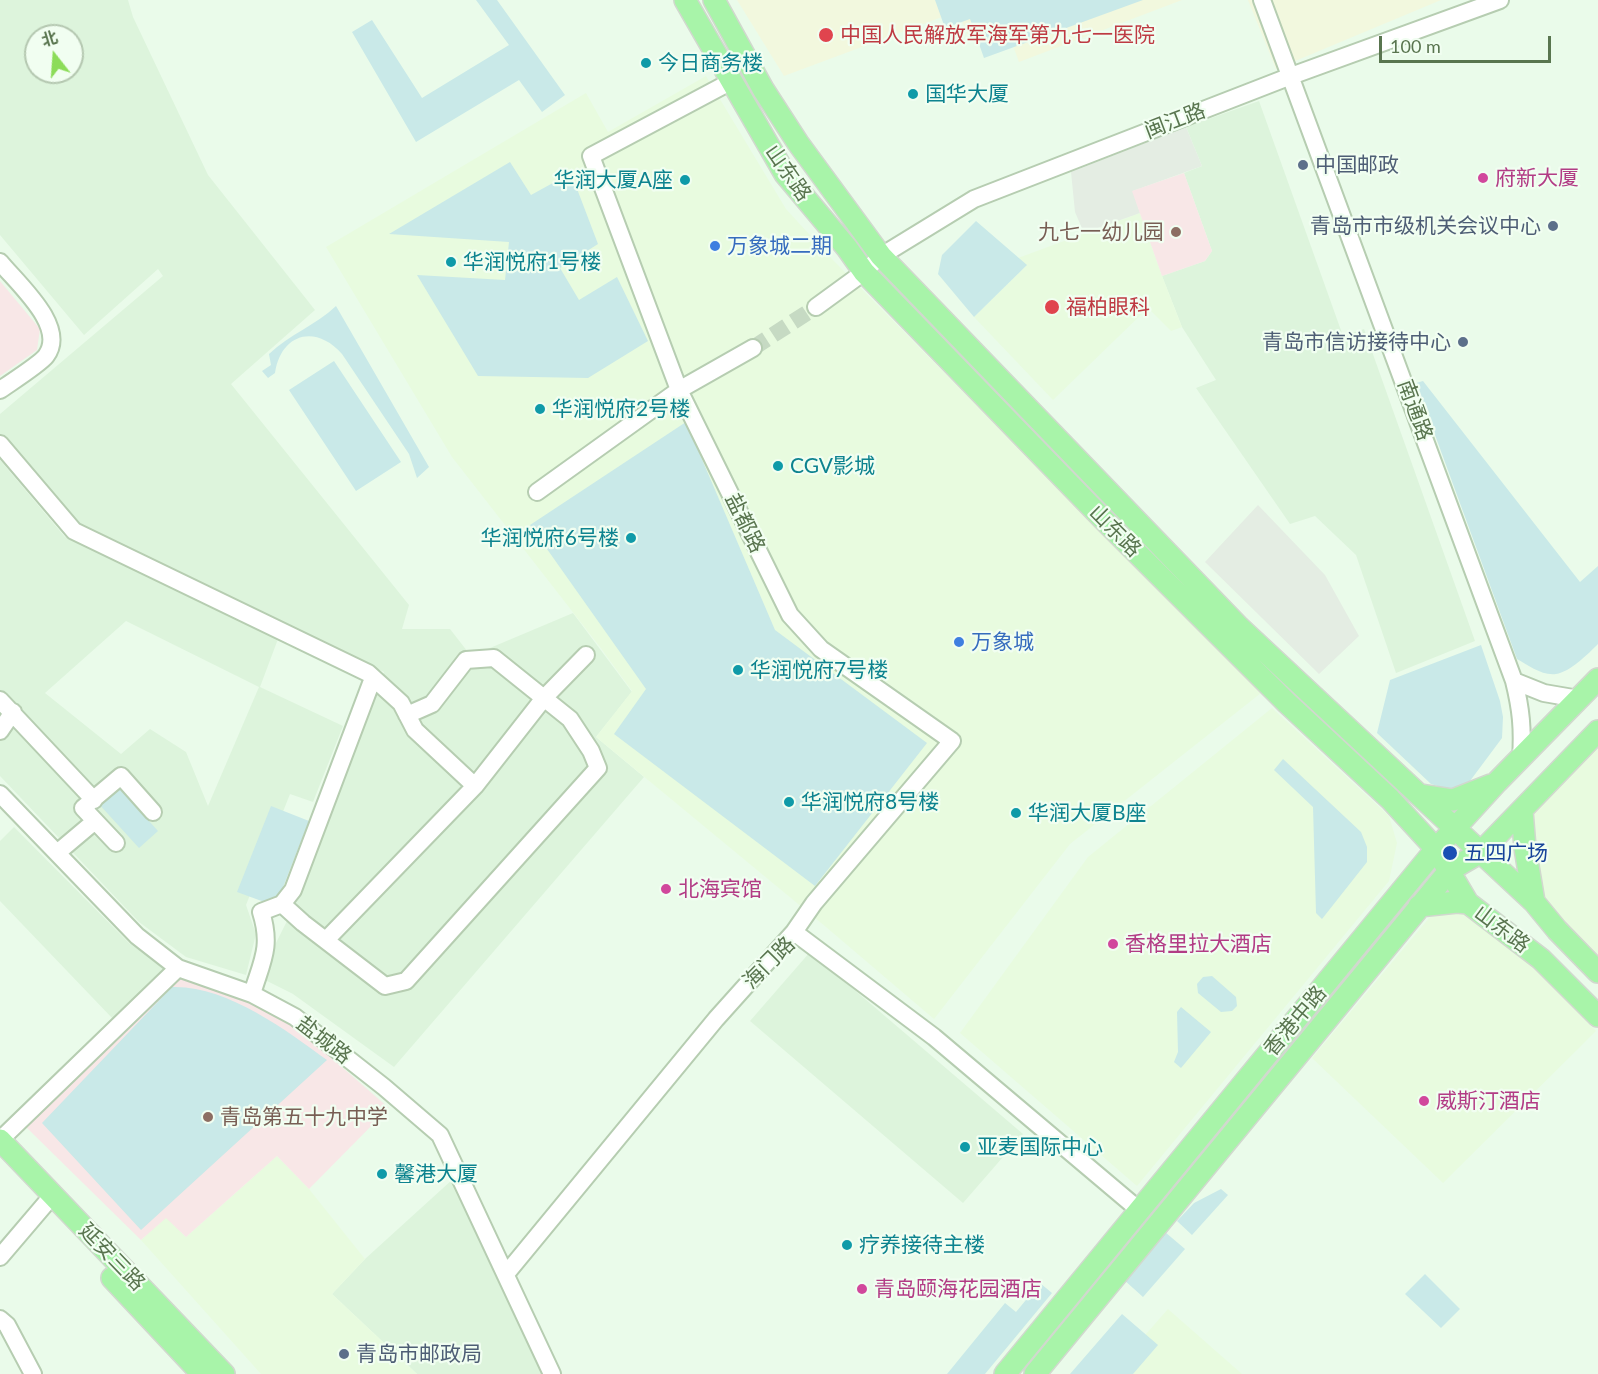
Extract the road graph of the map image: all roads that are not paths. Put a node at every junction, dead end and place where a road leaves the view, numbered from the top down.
1 (685, 0) edge
2 (714, 0) edge
3 (1262, 0) edge
4 (1500, 0) edge
5 (1291, 75) junction
6 (730, 82) junction
7 (881, 256) junction
8 (0, 262) edge
9 (864, 272) junction
10 (816, 307) tunnel mouth
11 (753, 348) tunnel mouth
12 (0, 390) edge
13 (679, 390) junction
14 (0, 444) edge
15 (537, 492) dead end
16 (586, 655) dead end
17 (374, 678) junction
18 (1598, 680) edge
19 (1514, 681) junction
20 (544, 698) junction
21 (1579, 699) junction
22 (0, 700) edge
23 (13, 712) junction
24 (407, 715) junction
25 (0, 731) edge
26 (1598, 731) edge
27 (1521, 758) junction
28 (1497, 782) junction
29 (475, 786) junction
30 (0, 794) edge
31 (1421, 795) junction
32 (94, 800) junction
33 (1522, 811) junction
34 (153, 812) dead end
35 (95, 821) junction
36 (1455, 828) junction
37 (116, 843) dead end
38 (1436, 849) junction
39 (1481, 852) junction
40 (57, 853) junction
41 (1450, 870) junction
42 (1534, 902) junction
43 (1468, 903) junction
44 (282, 904) junction
45 (1419, 906) junction
46 (794, 932) junction
47 (327, 940) junction
48 (178, 968) junction
49 (1598, 972) edge
50 (252, 994) junction
51 (1598, 1017) edge
52 (0, 1140) edge
53 (0, 1160) edge
54 (47, 1201) junction
55 (1139, 1210) junction
56 (0, 1257) edge
57 (506, 1274) junction
58 (0, 1319) edge
59 (33, 1374) edge
60 (202, 1374) edge
61 (224, 1374) edge
62 (552, 1374) edge
63 (1005, 1374) edge
64 (1035, 1374) edge

1 - 6 main road, 山东路
2 - 7 main road, 山东路
3 - 5 street, 南通路
4 - 5 street, 闽江路
5 - 7 street, 闽江路
5 - 19 street, 南通路
6 - 9 main road, 山东路
6 - 13 street, 盐都路
7 - 9 street, 闽江路
7 - 31 main road, 山东路
8 - 12 street
9 - 10 street, 闽江路
9 - 38 main road, 山东路
11 - 13 street
13 - 15 street
13 - 46 street, 盐都路
14 - 17 street
16 - 20 street
17 - 24 street
17 - 44 street
18 - 21 main road, 香港中路
19 - 21 street
19 - 27 street, 南通路
20 - 24 street
20 - 29 street
20 - 47 street
21 - 27 main road, 香港中路
22 - 23 street
23 - 25 street
23 - 32 street
24 - 29 street
26 - 33 main road, 香港中路
27 - 28 main road, 香港中路
28 - 31 main road
28 - 36 main road, 香港中路
29 - 47 street
30 - 40 street, 盐城路
31 - 36 main road, 山东路
32 - 34 street
32 - 35 street
33 - 39 main road, 香港中路
33 - 42 main road
35 - 37 street
35 - 40 street
36 - 38 main road, 香港中路
36 - 39 main road, 山东路
38 - 41 main road, 山东路
38 - 55 main road, 香港中路
39 - 41 main road, 香港中路
39 - 42 main road, 山东路
40 - 48 street, 盐城路
41 - 43 main road, 山东路
41 - 45 main road, 香港中路
42 - 49 main road, 山东路
43 - 45 main road
43 - 51 main road, 山东路
44 - 47 street
44 - 50 street
45 - 64 main road, 香港中路
46 - 55 street, 海门路
46 - 57 street, 海门路
48 - 50 street, 盐城路
48 - 52 street
50 - 57 street, 盐城路
52 - 54 main road, 延安三路
53 - 54 main road, 延安三路
54 - 56 street
54 - 60 main road, 延安三路
54 - 61 main road, 延安三路
55 - 63 main road, 香港中路
57 - 62 street, 盐城路
58 - 59 street

